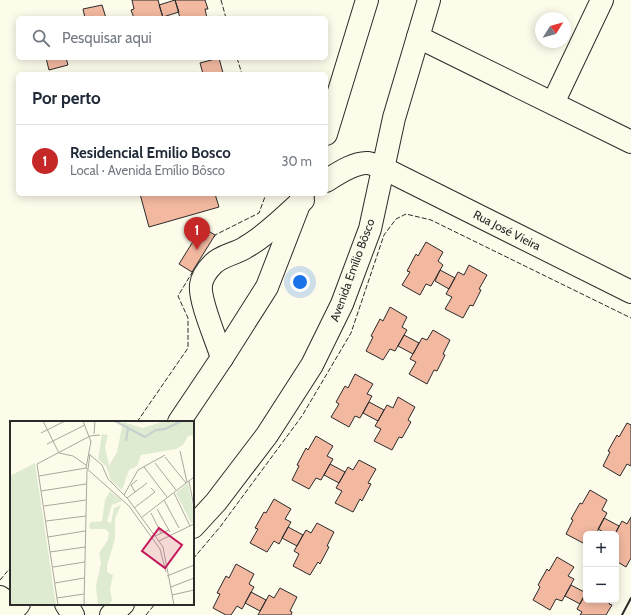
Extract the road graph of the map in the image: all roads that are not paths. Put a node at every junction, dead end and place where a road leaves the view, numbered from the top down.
1 (367, 0) edge
2 (430, 0) edge
3 (602, 0) edge
4 (418, 37) junction
5 (553, 103) junction
6 (328, 127) edge
7 (631, 142) edge
8 (383, 168) junction
9 (328, 180) edge
10 (304, 197) edge
11 (631, 292) edge
12 (222, 358) junction
13 (180, 421) edge
14 (194, 526) edge
15 (67, 605) edge
16 (72, 615) edge

1 - 6 main road
2 - 4 main road, Avenida Emílio Bôsco
3 - 5 main road
4 - 5 main road
4 - 8 main road, Avenida Emílio Bôsco
5 - 7 main road
8 - 9 main road, Rua José Vieira
8 - 11 main road, Rua José Vieira
8 - 14 main road, Avenida Emílio Bôsco
10 - 12 main road
10 - 12 main road
12 - 13 main road
15 - 16 main road

